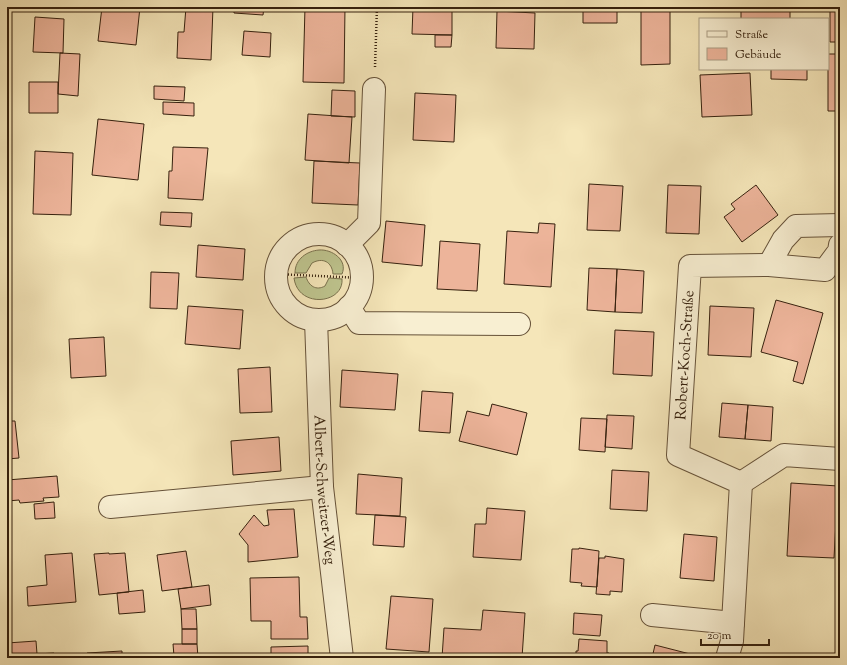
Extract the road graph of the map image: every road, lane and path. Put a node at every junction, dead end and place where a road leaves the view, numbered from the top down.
1 (377, 7) edge
2 (374, 89) joint
3 (840, 225) edge
4 (348, 245) junction
5 (840, 245) edge
6 (769, 266) junction
7 (276, 274) junction
8 (362, 278) junction
9 (349, 308) junction
10 (316, 320) junction
11 (519, 324) dead end
12 (840, 459) edge
13 (741, 483) junction
14 (322, 487) junction
15 (110, 507) dead end
16 (652, 615) dead end
17 (733, 623) junction
18 (342, 658) edge
19 (727, 658) edge

1 - 2 path
2 - 4 street
3 - 6 street
4 - 7 street
4 - 8 street
5 - 6 street, Robert-Koch-Straße
6 - 13 street, Robert-Koch-Straße
7 - 8 path
7 - 10 street
8 - 9 street
9 - 10 street
9 - 11 street
10 - 14 street, Albert-Schweitzer-Weg
12 - 13 street
13 - 17 street
14 - 15 street
14 - 18 street, Albert-Schweitzer-Weg
16 - 17 street
17 - 19 street

